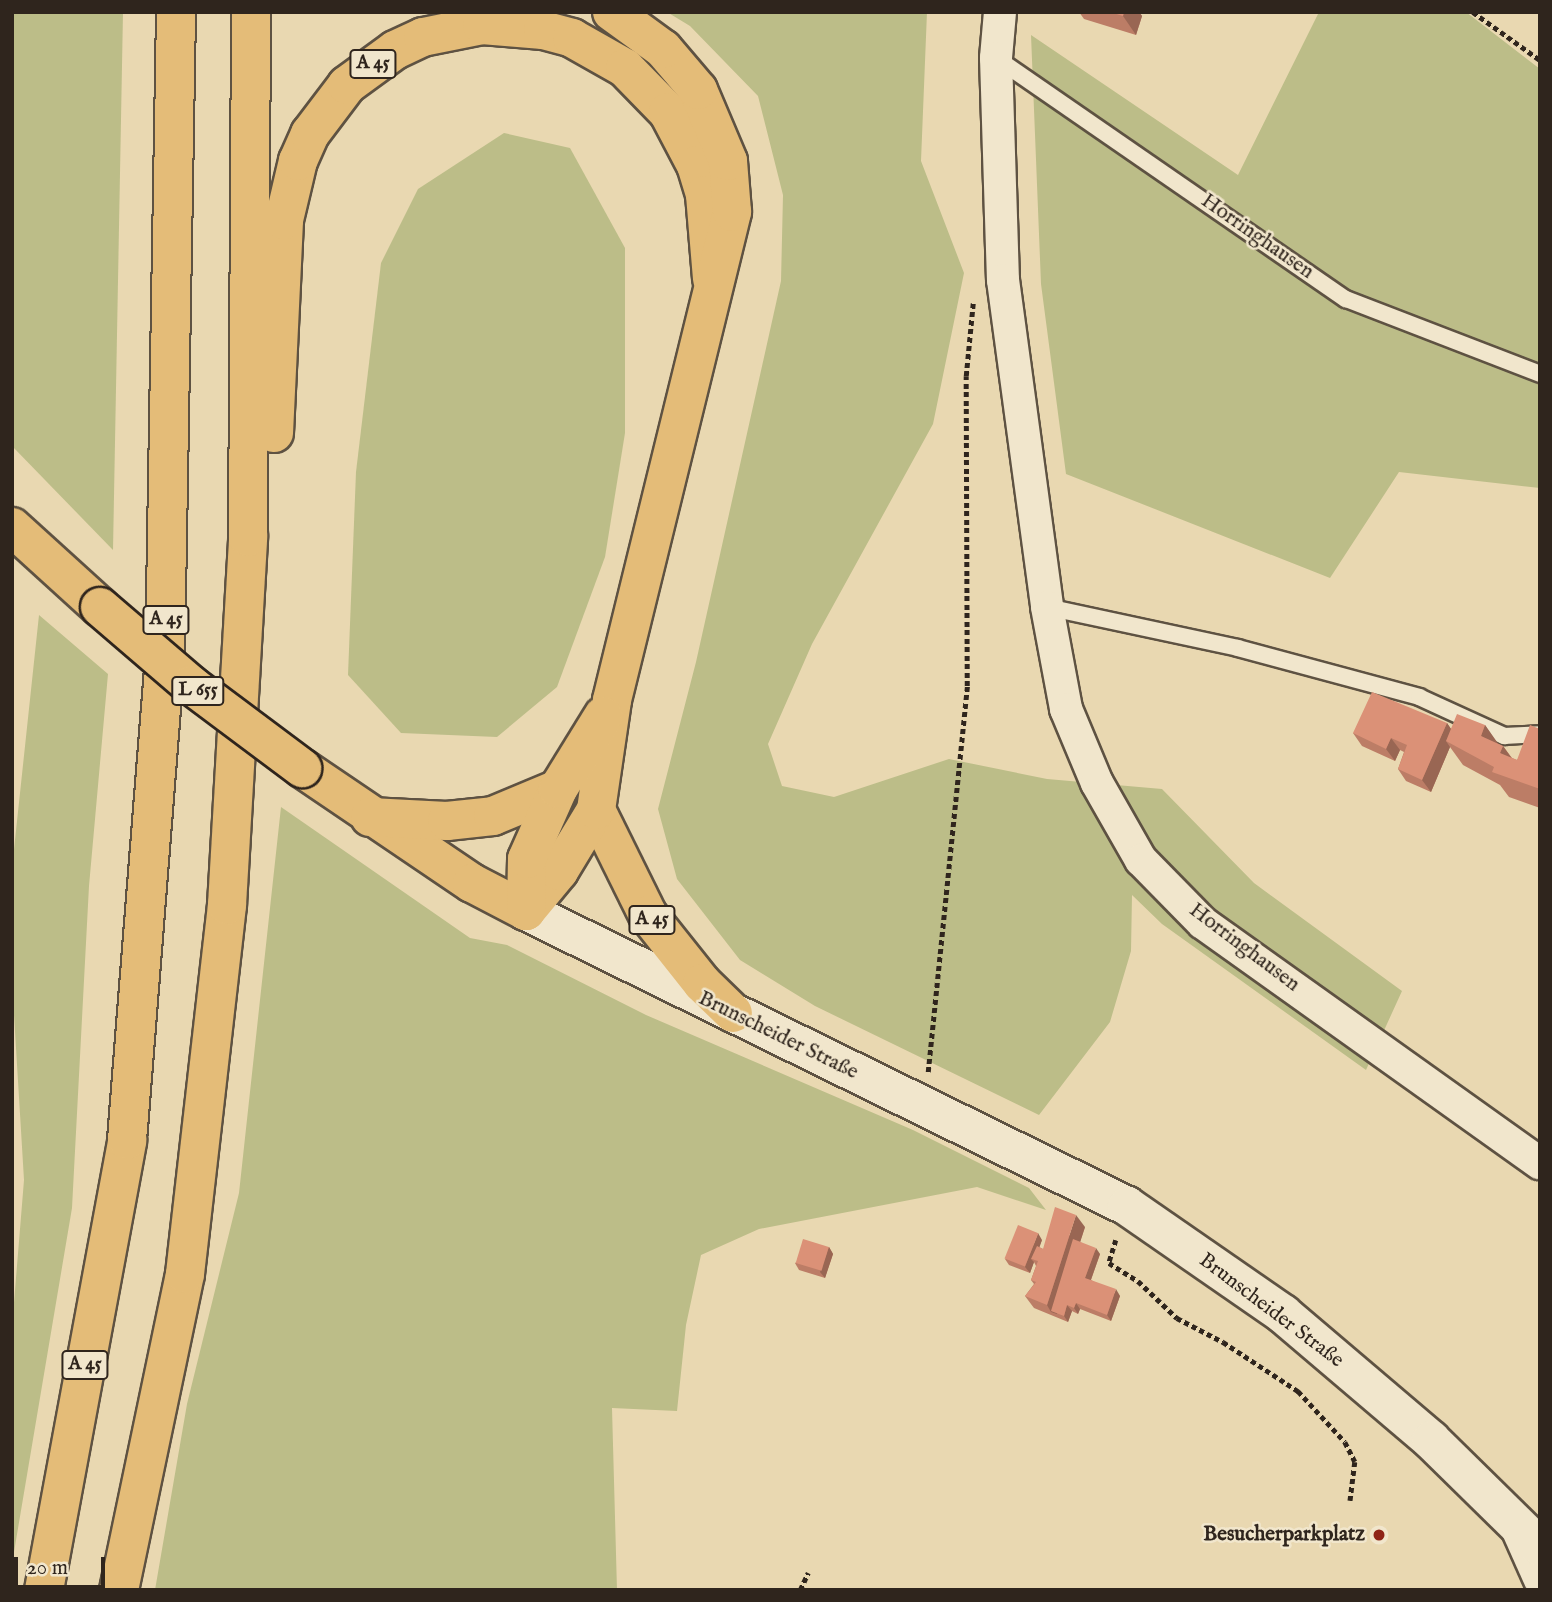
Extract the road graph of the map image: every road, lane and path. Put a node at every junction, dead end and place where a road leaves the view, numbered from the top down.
1 (159, 12) edge
2 (176, 12) edge
3 (251, 12) edge
4 (612, 12) edge
5 (1000, 12) edge
6 (1473, 12) edge
7 (996, 58) junction
8 (1540, 60) edge
9 (177, 98) junction
10 (712, 279) junction
11 (974, 293) dead end
12 (1540, 374) edge
13 (12, 527) edge
14 (248, 537) junction
15 (1047, 607) junction
16 (612, 700) junction
17 (1540, 734) edge
18 (558, 789) junction
19 (596, 810) junction
20 (370, 817) junction
21 (526, 911) junction
22 (733, 1013) junction
23 (924, 1108) junction
24 (1540, 1163) edge
25 (1127, 1206) junction
26 (1350, 1501) dead end
27 (1527, 1534) edge
28 (808, 1573) dead end
29 (1540, 1580) edge
30 (44, 1590) edge
31 (119, 1590) edge
32 (800, 1590) edge

1 - 9 main road, A 45
2 - 9 main road, A 45
3 - 14 main road, A 45
4 - 10 main road, A 45
5 - 7 street, Horringhausen
6 - 8 path
7 - 12 lane, Horringhausen
7 - 15 street, Horringhausen
9 - 30 main road, A 45
10 - 14 main road, A 45
10 - 16 main road, A 45
11 - 23 path
13 - 20 main road, Brunscheider Straße / L 655, bridge
14 - 31 main road, A 45
15 - 17 lane
15 - 24 street, Horringhausen
16 - 18 main road, A 45
16 - 19 main road, A 45
18 - 20 main road
18 - 21 main road, A 45
19 - 21 main road, A 45
19 - 22 main road, A 45
20 - 21 main road, Brunscheider Straße / L 655
21 - 22 main road, Brunscheider Straße / L 655
22 - 23 main road, Brunscheider Straße / L 655
23 - 25 main road, Brunscheider Straße / L 655
25 - 26 path
25 - 27 main road, Brunscheider Straße / L 655
27 - 29 street
28 - 32 path

